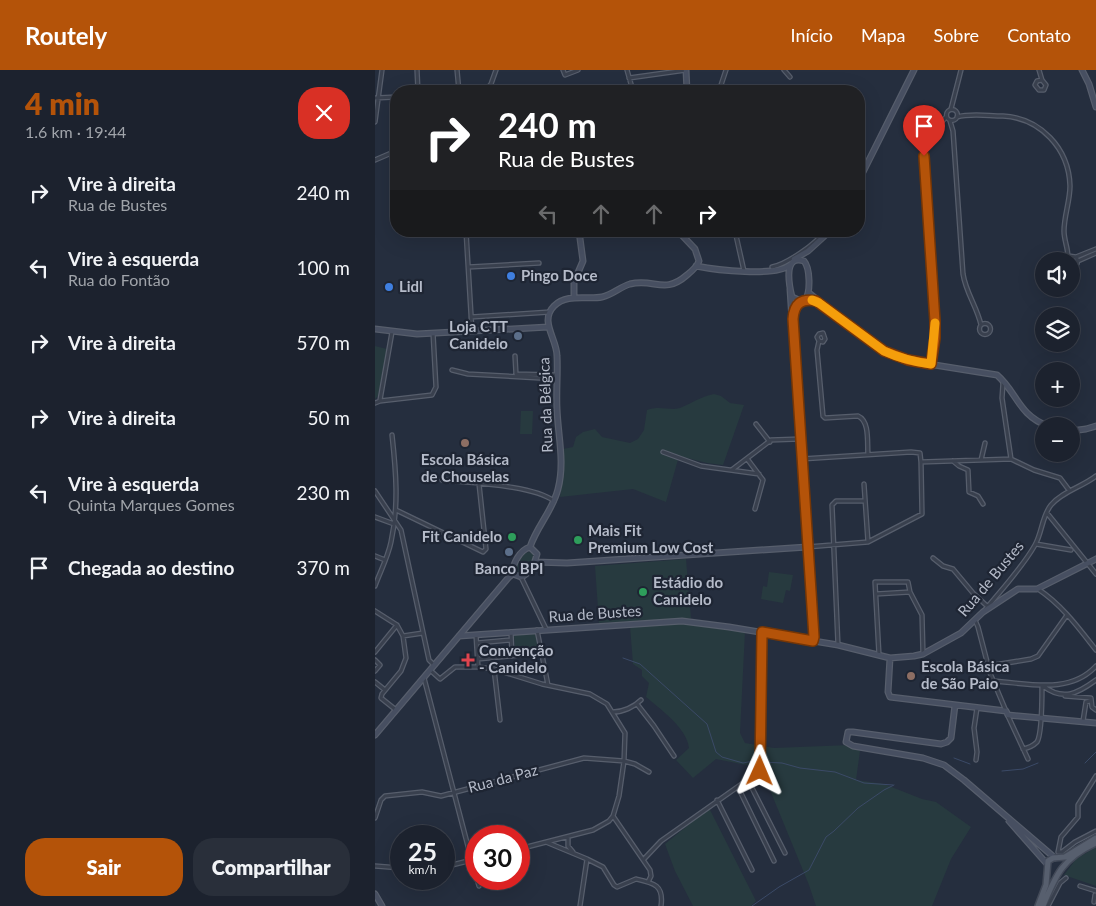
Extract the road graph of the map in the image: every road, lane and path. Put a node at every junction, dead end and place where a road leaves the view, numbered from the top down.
1 (382, 70) edge
2 (417, 70) edge
3 (457, 70) edge
4 (496, 70) edge
5 (563, 70) edge
6 (578, 70) edge
7 (627, 70) edge
8 (686, 70) edge
9 (726, 70) edge
10 (784, 70) edge
11 (914, 70) edge
12 (961, 70) edge
13 (1039, 70) edge
14 (1082, 70) edge
15 (790, 77) dead end
16 (629, 78) junction
17 (1042, 80) dead end
18 (418, 85) edge
19 (458, 85) edge
20 (490, 85) edge
21 (631, 85) edge
22 (687, 85) edge
23 (721, 85) edge
24 (390, 97) edge
25 (376, 98) edge
26 (1096, 107) edge
27 (954, 110) junction
28 (964, 115) junction
29 (951, 119) junction
30 (375, 122) edge
31 (390, 154) edge
32 (375, 160) edge
33 (865, 168) edge
34 (466, 237) edge
35 (580, 237) edge
36 (684, 237) edge
37 (736, 237) edge
38 (819, 237) edge
39 (823, 237) edge
40 (1096, 248) edge
41 (808, 251) junction
42 (1068, 251) edge
43 (1096, 254) edge
44 (1080, 256) edge
45 (1080, 257) edge
46 (539, 263) dead end
47 (791, 264) junction
48 (696, 266) junction
49 (807, 266) junction
50 (469, 267) junction
51 (772, 267) dead end
52 (780, 270) junction
53 (744, 271) junction
54 (790, 278) junction
55 (790, 289) junction
56 (809, 293) junction
57 (574, 298) junction
58 (803, 300) junction
59 (819, 303) junction
60 (550, 312) junction
61 (471, 317) junction
62 (793, 319) junction
63 (983, 324) dead end
64 (548, 327) junction
65 (375, 329) edge
66 (472, 331) junction
67 (392, 332) junction
68 (433, 334) junction
69 (819, 341) dead end
70 (515, 356) dead end
71 (931, 364) junction
72 (452, 370) dead end
73 (558, 377) junction
74 (1003, 383) junction
75 (380, 400) junction
76 (375, 403) edge
77 (1035, 420) edge
78 (756, 424) dead end
79 (1096, 426) edge
80 (1080, 430) edge
81 (392, 434) dead end
82 (800, 439) junction
83 (770, 442) junction
84 (985, 443) dead end
85 (663, 452) dead end
86 (868, 455) junction
87 (801, 459) junction
88 (1011, 459) junction
89 (747, 460) junction
90 (981, 460) junction
91 (953, 461) junction
92 (921, 462) junction
93 (732, 470) junction
94 (759, 474) junction
95 (1096, 476) edge
96 (442, 480) dead end
97 (479, 484) junction
98 (864, 484) dead end
99 (1069, 490) junction
100 (375, 491) edge
101 (554, 500) junction
102 (865, 501) junction
103 (983, 504) dead end
104 (755, 509) dead end
105 (396, 510) junction
106 (1046, 513) junction
107 (375, 517) edge
108 (395, 522) junction
109 (868, 542) junction
110 (1036, 544) junction
111 (834, 545) junction
112 (530, 547) junction
113 (807, 547) junction
114 (1071, 550) dead end
115 (375, 556) edge
116 (933, 558) dead end
117 (1096, 559) edge
118 (385, 560) junction
119 (535, 562) junction
120 (1087, 564) junction
121 (513, 574) junction
122 (1096, 574) edge
123 (521, 577) junction
124 (375, 586) edge
125 (1037, 589) junction
126 (910, 592) junction
127 (876, 594) junction
128 (987, 606) junction
129 (375, 611) edge
130 (983, 612) junction
131 (1067, 615) junction
132 (975, 620) junction
133 (397, 625) junction
134 (546, 629) junction
135 (537, 630) junction
136 (511, 632) junction
137 (762, 632) junction
138 (423, 633) junction
139 (476, 635) junction
140 (403, 636) junction
141 (459, 636) junction
142 (511, 640) junction
143 (813, 641) junction
144 (477, 643) junction
145 (839, 645) junction
146 (1096, 650) edge
147 (375, 652) edge
148 (541, 653) junction
149 (923, 654) junction
150 (512, 656) junction
151 (879, 656) junction
152 (890, 658) junction
153 (478, 659) junction
154 (375, 660) edge
155 (434, 665) junction
156 (988, 666) junction
157 (1096, 666) edge
158 (478, 667) junction
159 (494, 669) junction
160 (430, 670) junction
161 (375, 671) edge
162 (423, 677) junction
163 (1096, 680) edge
164 (993, 681) junction
165 (375, 682) edge
166 (548, 685) junction
167 (1042, 685) junction
168 (385, 690) junction
169 (1060, 695) junction
170 (641, 700) dead end
171 (1090, 701) junction
172 (637, 704) junction
173 (955, 705) junction
174 (977, 708) junction
175 (396, 710) junction
176 (1096, 710) edge
177 (612, 712) junction
178 (1007, 713) junction
179 (1041, 718) junction
180 (500, 720) dead end
181 (1083, 721) junction
182 (1096, 723) edge
183 (375, 735) edge
184 (1023, 749) junction
185 (674, 756) dead end
186 (1027, 759) dead end
187 (976, 760) dead end
188 (624, 761) junction
189 (649, 772) dead end
190 (1096, 776) edge
191 (749, 780) junction
192 (738, 788) junction
193 (454, 792) junction
194 (717, 800) junction
195 (996, 807) junction
196 (613, 816) junction
197 (375, 818) edge
198 (465, 829) edge
199 (1096, 830) edge
200 (568, 837) junction
201 (563, 838) junction
202 (1096, 838) edge
203 (546, 842) junction
204 (1096, 842) edge
205 (530, 846) edge
206 (565, 849) junction
207 (573, 852) junction
208 (785, 853) dead end
209 (1057, 858) junction
210 (587, 859) junction
211 (644, 859) junction
212 (773, 861) dead end
213 (1047, 865) junction
214 (375, 866) edge
215 (390, 867) edge
216 (752, 870) dead end
217 (1061, 871) junction
218 (1066, 878) dead end
219 (648, 882) junction
220 (1080, 886) dead end
221 (375, 894) edge
222 (1096, 894) edge
223 (1094, 902) dead end
224 (382, 906) edge
225 (580, 906) edge
226 (661, 906) edge
227 (1038, 906) edge
228 (1043, 906) edge
229 (1048, 906) edge

1 - 25 street
2 - 18 street
3 - 19 street
4 - 20 street
5 - 6 street
7 - 16 street
8 - 16 street
8 - 22 main road
9 - 23 street
10 - 15 street
11 - 33 main road
12 - 27 street
13 - 17 street
14 - 26 main road
16 - 21 street
24 - 25 street
25 - 30 street
27 - 28 street
27 - 29 street
27 - 29 street
28 - 29 street
28 - 42 street
29 - 63 street
29 - 71 street
31 - 32 street
34 - 50 street
35 - 57 main road
36 - 48 main road
37 - 53 street
38 - 51 street
39 - 41 main road
40 - 44 street
41 - 47 main road
41 - 49 main road
43 - 45 street
46 - 50 street
47 - 49 main road
47 - 52 main road
47 - 54 main road
48 - 53 main road
48 - 57 main road
49 - 56 main road
50 - 61 street
52 - 53 main road
52 - 54 main road
54 - 55 main road
55 - 58 main road
55 - 62 main road
56 - 58 main road
56 - 59 main road
57 - 60 main road
58 - 59 main road
58 - 62 main road
59 - 71 main road
60 - 61 street
60 - 64 main road, Rua da Bélgica
61 - 66 street
62 - 82 main road
64 - 66 main road
64 - 73 main road, Rua da Bélgica
65 - 67 main road
66 - 68 main road
67 - 68 main road
67 - 75 street
68 - 75 street
69 - 86 street
70 - 73 street
71 - 74 main road
72 - 73 street
73 - 101 main road, Rua da Bélgica
74 - 77 main road
74 - 88 street
75 - 76 street
78 - 83 street
79 - 80 main road
81 - 105 street
82 - 83 street
82 - 87 main road
83 - 89 street
84 - 90 street
85 - 93 street
86 - 87 street
86 - 92 street
87 - 113 main road
88 - 90 street
88 - 99 street
89 - 93 street
89 - 94 street
90 - 91 street
91 - 92 street
91 - 103 street
92 - 109 street
93 - 94 street
94 - 104 street
95 - 99 street, Rua de Bustes
96 - 97 street
97 - 101 street
97 - 105 street
98 - 102 street
99 - 106 street, Rua de Bustes
100 - 108 street
101 - 112 main road, Rua da Bélgica
102 - 109 street
102 - 111 street
105 - 108 street
106 - 110 street, Rua de Bustes
106 - 120 street
107 - 108 street
108 - 118 street
108 - 138 street
109 - 111 street
110 - 114 street
110 - 128 street, Rua de Bustes
111 - 113 street
111 - 145 street
112 - 119 main road
112 - 121 main road, Rua da Bélgica
113 - 119 main road
113 - 143 main road
115 - 118 street
116 - 128 street
117 - 120 main road
118 - 124 street
119 - 123 main road
120 - 122 street
120 - 125 main road
121 - 123 main road
121 - 141 main road, Rua da Bélgica
123 - 134 street
125 - 130 main road
125 - 131 street
126 - 127 street
126 - 127 street
126 - 149 street
127 - 151 street
128 - 130 street, Rua de Bustes
129 - 133 street
130 - 132 main road, Rua de Bustes
131 - 146 street
131 - 156 street
132 - 149 main road, Rua de Bustes
132 - 156 street
133 - 140 street
133 - 147 street
134 - 135 main road, Rua de Bustes
134 - 137 main road, Rua de Bustes
135 - 136 main road, Rua de Bustes
135 - 148 street
136 - 139 main road, Rua de Bustes
136 - 142 street
137 - 143 main road, Rua de Bustes
137 - 191 street
138 - 140 street
138 - 155 street
139 - 141 main road, Rua de Bustes
139 - 144 street
140 - 168 street
141 - 155 main road, Rua da Bélgica
142 - 144 street
142 - 150 street
143 - 145 main road, Rua de Bustes
144 - 153 street
145 - 151 main road, Rua de Bustes
148 - 150 street
148 - 166 street
149 - 152 main road, Rua de Bustes
150 - 153 street
151 - 152 main road, Rua de Bustes
152 - 173 main road
153 - 158 street
154 - 161 street
155 - 160 main road, Rua da Bélgica
156 - 164 street
157 - 167 street
158 - 159 street
158 - 160 street
159 - 166 street
159 - 180 street
160 - 162 main road, Rua da Bélgica
162 - 175 main road, Rua da Bélgica
162 - 193 street
163 - 169 street
164 - 167 street
164 - 178 street
165 - 168 street
166 - 177 street
167 - 169 street
167 - 179 street
168 - 175 street
169 - 171 street
170 - 172 street
171 - 176 street
171 - 181 street
172 - 177 street
172 - 185 street
173 - 174 main road
173 - 195 main road
174 - 178 main road
174 - 187 street
175 - 183 main road, Rua da Bélgica
177 - 188 street
178 - 179 main road
178 - 184 street
179 - 181 main road
179 - 184 street
181 - 182 main road
184 - 186 street
188 - 189 street, Rua da Paz
188 - 193 street, Rua da Paz
188 - 196 street
190 - 199 street
191 - 192 street
191 - 208 street
192 - 194 street
192 - 212 street
193 - 197 street, Rua da Paz
193 - 198 street
194 - 211 street
194 - 216 street
195 - 209 main road
195 - 213 main road
196 - 200 street
196 - 211 street
200 - 201 street
200 - 207 street
201 - 203 street
201 - 206 street
202 - 209 main road
203 - 205 street
203 - 206 street
204 - 217 main road
206 - 207 street
207 - 210 street
209 - 213 main road
209 - 217 main road
210 - 219 street
210 - 225 street
211 - 219 street
213 - 217 main road
213 - 227 main road
214 - 215 street
217 - 228 main road
218 - 229 street
219 - 226 street
220 - 222 street
221 - 224 main road
222 - 223 street

